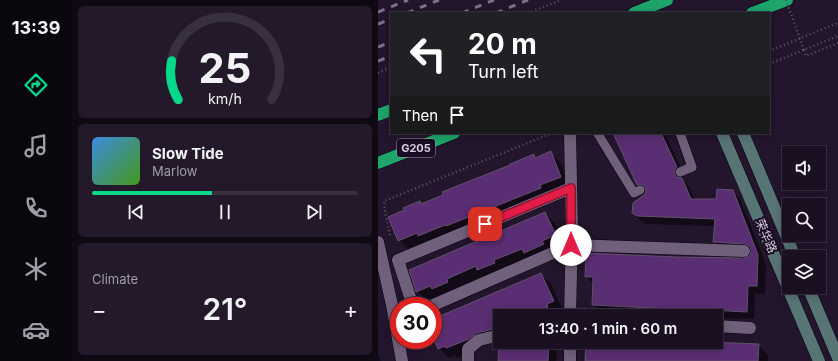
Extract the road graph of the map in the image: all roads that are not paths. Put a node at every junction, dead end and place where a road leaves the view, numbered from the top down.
1 (667, 0) edge
2 (786, 0) edge
3 (767, 9) edge
4 (637, 12) edge
5 (756, 12) edge
6 (390, 110) edge
7 (378, 115) edge
8 (451, 134) edge
9 (570, 134) edge
10 (600, 134) edge
11 (680, 134) edge
12 (722, 134) edge
13 (743, 134) edge
14 (378, 163) edge
15 (680, 172) dead end
16 (571, 188) junction
17 (640, 190) dead end
18 (378, 242) edge
19 (571, 245) junction
20 (792, 250) edge
21 (744, 251) dead end
22 (380, 261) edge
23 (811, 294) edge
24 (409, 297) edge
25 (442, 301) edge
26 (570, 309) edge
27 (723, 326) edge
28 (750, 328) dead end
29 (493, 337) edge
30 (570, 349) edge
31 (838, 358) edge
32 (402, 361) edge
33 (468, 361) edge
34 (570, 361) edge
35 (819, 361) edge

1 - 4 highway
2 - 3 highway
3 - 5 highway
6 - 7 highway
8 - 14 highway, G205
9 - 16 street
10 - 17 lane
11 - 15 lane
12 - 35 street, 荣华路
13 - 20 street, 荣华路
16 - 19 street
16 - 24 street
18 - 22 street
19 - 21 street
19 - 25 street
19 - 26 street
22 - 32 street
23 - 31 street
27 - 28 street
29 - 33 street
30 - 34 street

